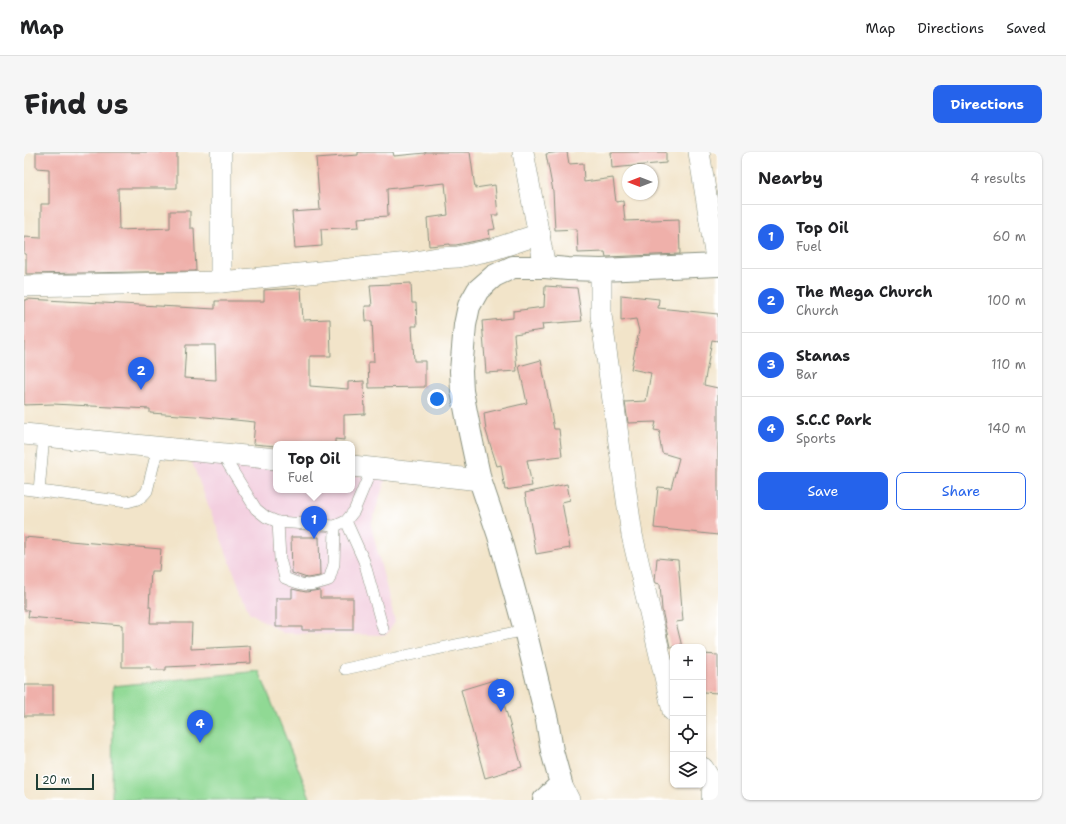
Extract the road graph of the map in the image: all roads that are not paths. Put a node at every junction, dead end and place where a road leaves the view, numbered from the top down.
1 (220, 152) edge
2 (523, 152) edge
3 (699, 152) edge
4 (540, 234) junction
5 (717, 265) edge
6 (546, 267) junction
7 (601, 270) junction
8 (221, 282) junction
9 (24, 286) edge
10 (24, 434) edge
11 (44, 436) junction
12 (158, 447) junction
13 (222, 454) junction
14 (273, 459) edge
15 (362, 467) edge
16 (480, 480) junction
17 (24, 489) edge
18 (39, 491) junction
19 (278, 522) junction
20 (346, 522) junction
21 (335, 526) junction
22 (383, 629) dead end
23 (524, 630) junction
24 (345, 669) dead end
25 (670, 698) edge
26 (565, 792) edge
27 (544, 800) edge

1 - 8 street
2 - 4 street
3 - 5 street
4 - 6 street
4 - 8 street
5 - 7 street
6 - 7 street
6 - 16 street
7 - 25 street
8 - 9 street
10 - 11 street
11 - 12 street
11 - 18 lane
12 - 13 street
12 - 18 lane
13 - 14 street
13 - 19 lane
15 - 16 street
15 - 20 lane
16 - 23 street
17 - 18 lane
19 - 21 lane
19 - 21 lane
20 - 21 lane
20 - 22 lane
23 - 24 lane
23 - 26 street
26 - 27 street

